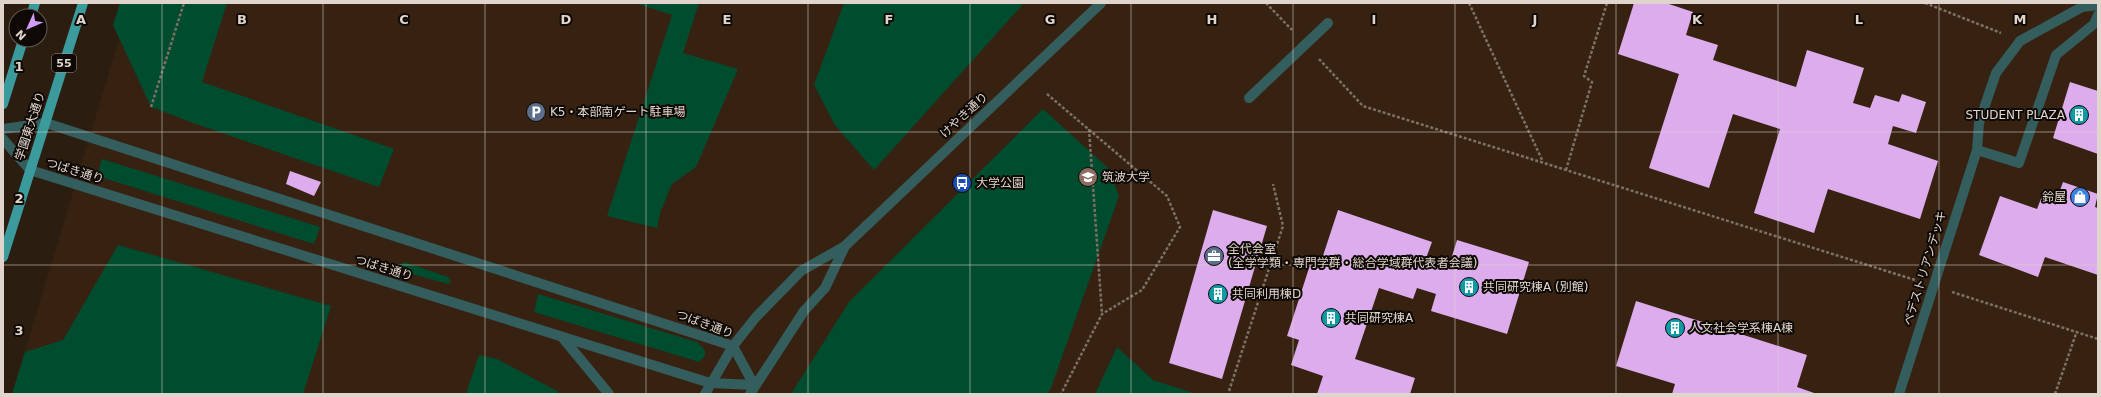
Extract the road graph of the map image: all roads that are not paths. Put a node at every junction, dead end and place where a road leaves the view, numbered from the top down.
1 (83, 3) edge
2 (1101, 3) edge
3 (2098, 4) edge
4 (2098, 15) edge
5 (1328, 23) dead end
6 (20, 48) edge
7 (1249, 98) dead end
8 (3, 104) edge
9 (46, 123) junction
10 (3, 129) edge
11 (3, 139) edge
12 (1976, 150) junction
13 (30, 170) junction
14 (845, 246) junction
15 (3, 257) edge
16 (562, 337) junction
17 (733, 346) junction
18 (710, 383) junction
19 (752, 390) edge
20 (609, 394) edge
21 (705, 394) edge
22 (1900, 394) edge

1 - 9 main road, 学園東大通り / 55
2 - 14 street, けやき通り
3 - 12 street, ペデストリアンデッキ
4 - 12 street
5 - 7 street
6 - 8 main road
9 - 10 street, つばき通り
9 - 13 main road, 学園東大通り / 55
9 - 17 street, つばき通り
11 - 13 street, つばき通り
12 - 22 street, ペデストリアンデッキ
13 - 15 main road, 学園東大通り / 55
13 - 16 street, つばき通り
14 - 17 street, けやき通り
14 - 19 street, けやき通り
16 - 18 street, つばき通り
16 - 20 street
17 - 18 street, けやき通り
17 - 19 street, つばき通り
18 - 19 street, つばき通り
18 - 21 street, けやき通り

